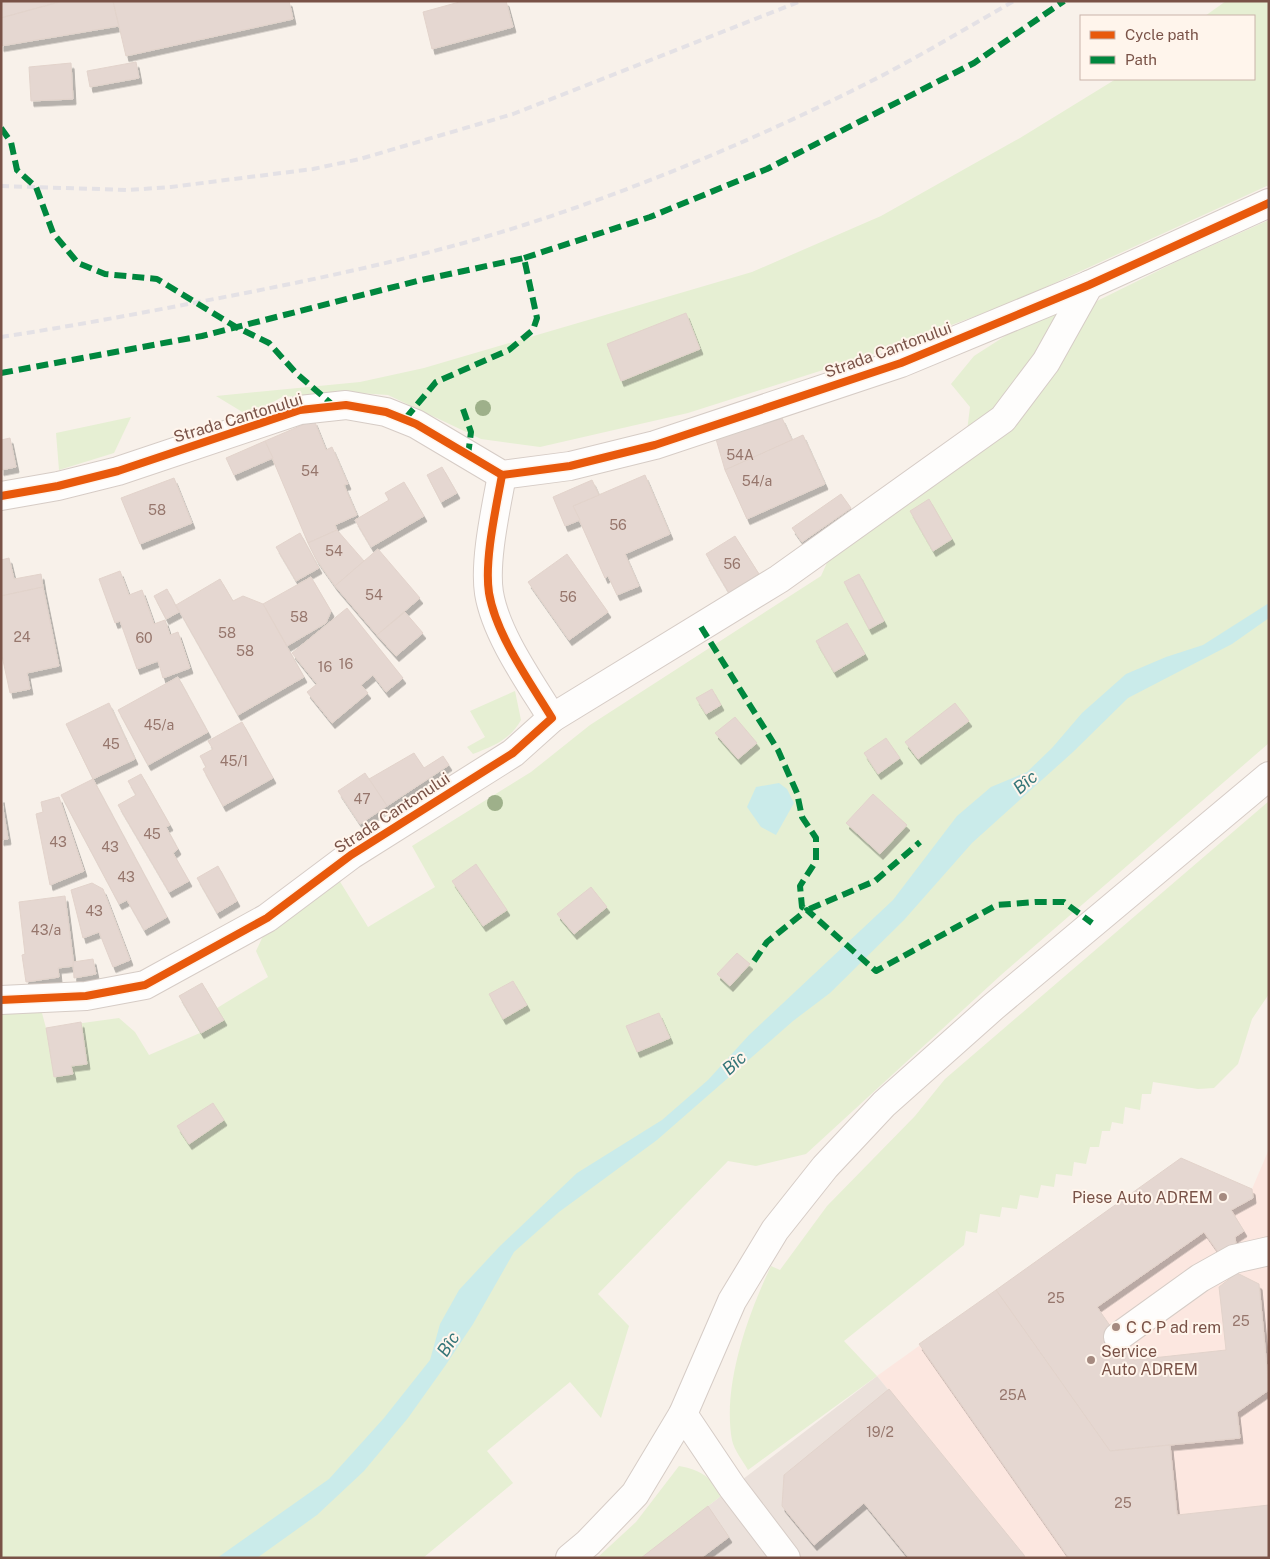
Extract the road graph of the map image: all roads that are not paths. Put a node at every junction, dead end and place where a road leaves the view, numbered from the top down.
1 (1269, 202) edge
2 (1089, 285) junction
3 (502, 475) junction
4 (1, 496) edge
5 (552, 718) junction
6 (1269, 776) edge
7 (1, 1000) edge
8 (1269, 1251) edge
9 (1118, 1337) dead end
10 (683, 1414) junction
11 (570, 1558) edge
12 (786, 1558) edge

1 - 2 street, Strada Cantonului
2 - 3 street, Strada Cantonului
2 - 5 street, Strada Cantonului
3 - 4 street, Strada Cantonului
3 - 5 street
5 - 7 street, Strada Cantonului
6 - 10 street
8 - 9 street
10 - 11 street
10 - 12 street

